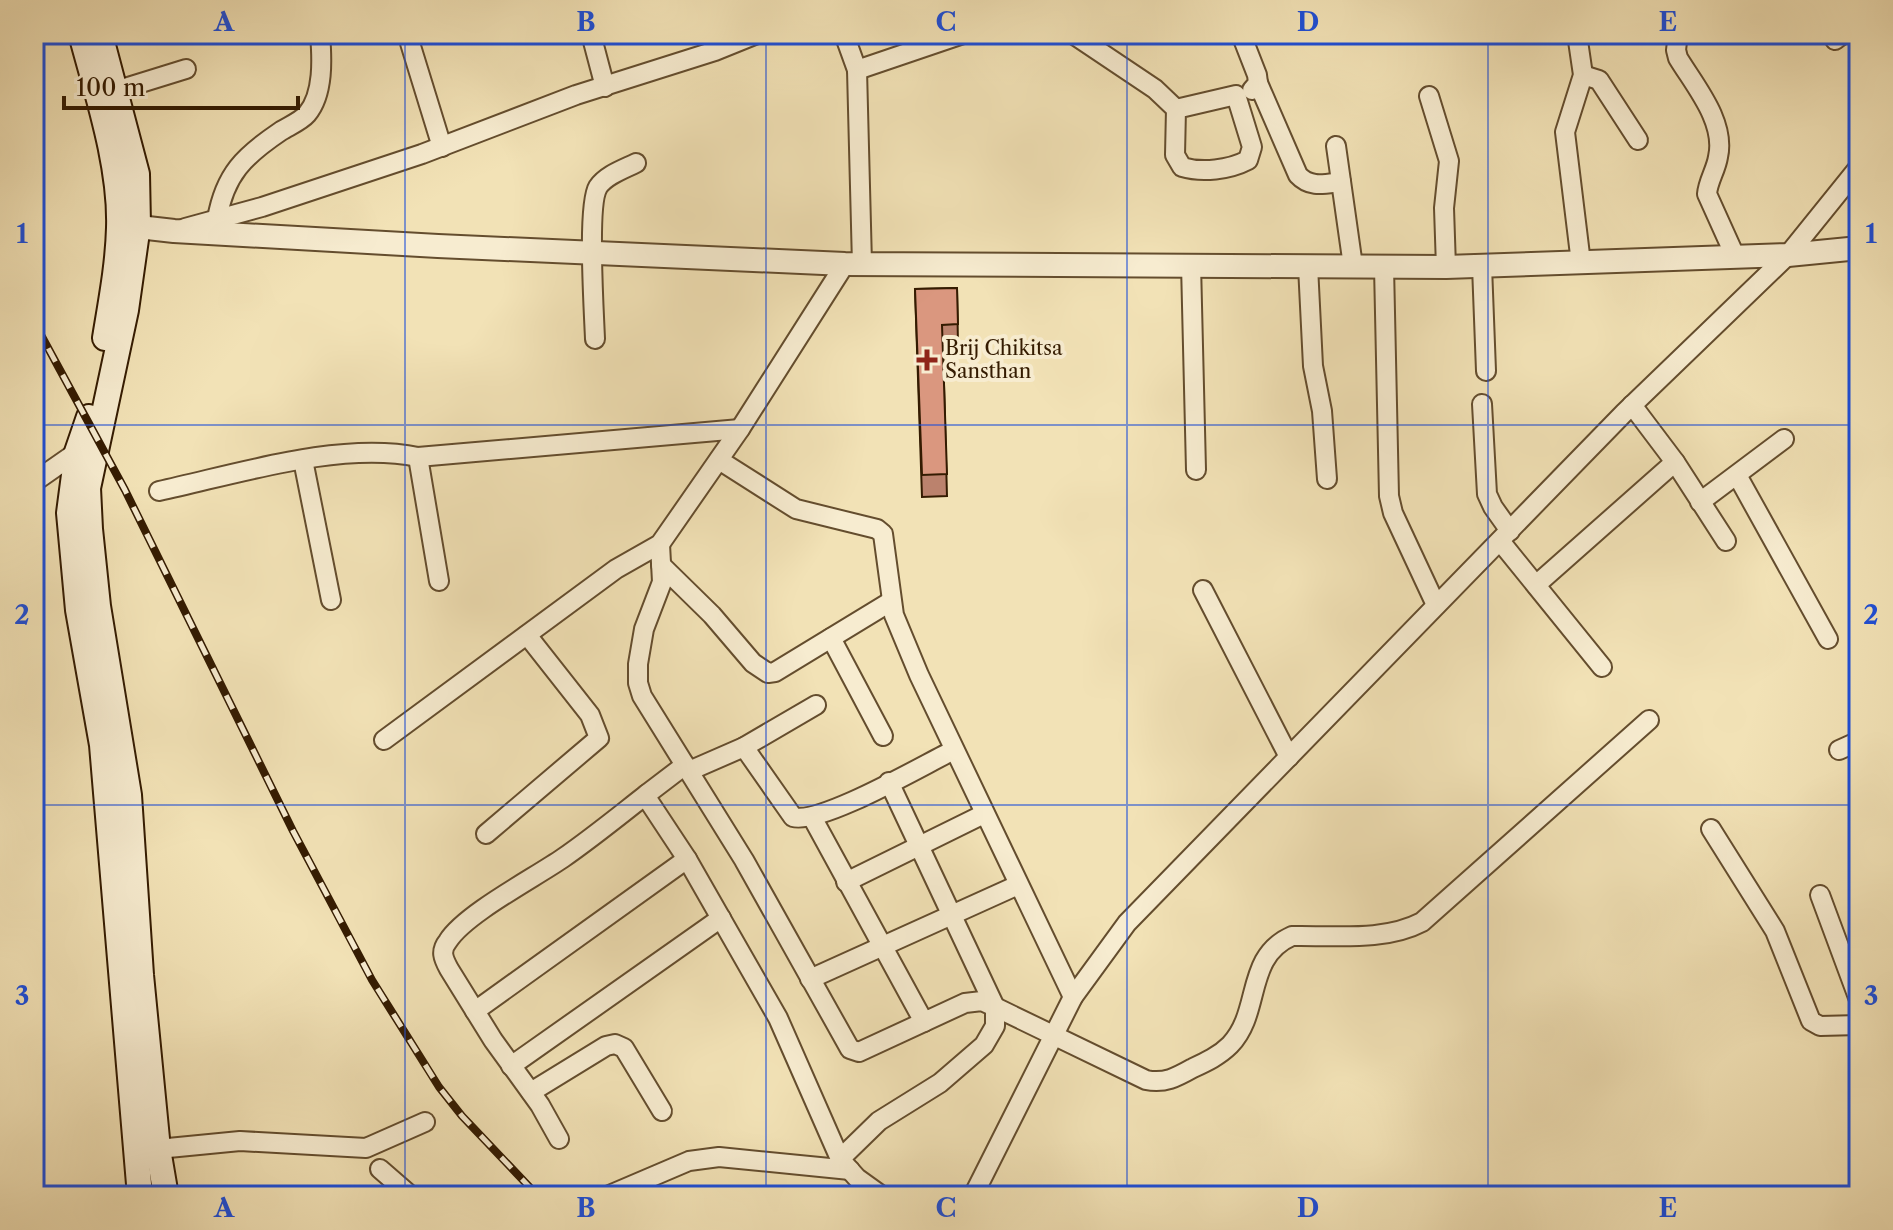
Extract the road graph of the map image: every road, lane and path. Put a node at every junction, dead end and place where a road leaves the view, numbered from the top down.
1 (81, 34) edge
2 (100, 34) edge
3 (320, 34) edge
4 (591, 34) edge
5 (844, 34) edge
6 (963, 34) edge
7 (1073, 34) edge
8 (1241, 34) edge
9 (1577, 34) edge
10 (1678, 34) edge
11 (754, 35) edge
12 (410, 43) dead end
13 (186, 69) dead end
14 (857, 70) junction
15 (1583, 75) junction
16 (1258, 83) junction
17 (605, 87) junction
18 (115, 91) junction
19 (1236, 95) junction
20 (1429, 96) dead end
21 (1176, 109) junction
22 (1638, 140) dead end
23 (1336, 146) dead end
24 (442, 147) junction
25 (636, 163) dead end
26 (1859, 167) edge
27 (1341, 182) junction
28 (217, 219) junction
29 (129, 225) junction
30 (174, 231) junction
31 (1859, 248) edge
32 (592, 253) junction
33 (1788, 255) junction
34 (1735, 256) junction
35 (1581, 263) junction
36 (854, 264) junction
37 (1191, 264) junction
38 (1308, 266) junction
39 (1353, 266) junction
40 (1482, 266) junction
41 (1384, 267) junction
42 (1446, 267) junction
43 (595, 339) dead end
44 (1486, 371) dead end
45 (1482, 404) dead end
46 (1632, 405) junction
47 (740, 429) junction
48 (1784, 439) dead end
49 (77, 452) junction
50 (418, 457) junction
51 (303, 460) junction
52 (719, 460) junction
53 (1675, 462) junction
54 (1196, 470) dead end
55 (1737, 475) junction
56 (1327, 479) dead end
57 (34, 482) edge
58 (159, 491) dead end
59 (1700, 502) junction
60 (1505, 536) junction
61 (1726, 541) dead end
62 (660, 544) junction
63 (661, 565) junction
64 (439, 581) dead end
65 (1536, 585) junction
66 (1203, 590) dead end
67 (331, 600) dead end
68 (890, 602) junction
69 (1436, 605) junction
70 (527, 635) junction
71 (831, 638) junction
72 (1828, 639) dead end
73 (1602, 667) dead end
74 (816, 705) dead end
75 (1649, 720) dead end
76 (883, 736) dead end
77 (384, 740) dead end
78 (1859, 741) edge
79 (744, 747) junction
80 (954, 750) junction
81 (1839, 750) dead end
82 (1289, 757) junction
83 (687, 768) junction
84 (889, 782) junction
85 (647, 794) junction
86 (984, 814) junction
87 (812, 817) junction
88 (1711, 829) dead end
89 (486, 834) dead end
90 (919, 845) junction
91 (687, 859) junction
92 (846, 882) junction
93 (1018, 885) junction
94 (1820, 895) dead end
95 (951, 914) junction
96 (721, 918) junction
97 (882, 946) junction
98 (810, 979) junction
99 (1073, 997) junction
100 (1859, 1000) edge
101 (995, 1007) junction
102 (475, 1011) junction
103 (924, 1022) junction
104 (1859, 1025) edge
105 (1054, 1034) junction
106 (511, 1066) junction
107 (531, 1092) junction
108 (662, 1111) dead end
109 (425, 1122) dead end
110 (559, 1139) dead end
111 (158, 1149) junction
112 (845, 1164) junction
113 (380, 1169) dead end
114 (140, 1196) edge
115 (166, 1196) edge
116 (411, 1196) edge
117 (607, 1196) edge
118 (882, 1196) edge
119 (973, 1196) edge

1 - 29 main road
2 - 18 main road
3 - 28 street
4 - 17 street
5 - 14 street
6 - 14 street
7 - 21 street
8 - 16 street
9 - 15 street
10 - 34 street
11 - 17 street
12 - 24 street
13 - 18 street
14 - 36 street
15 - 22 street
15 - 35 street
16 - 19 street
16 - 27 street
17 - 24 street
18 - 29 main road
19 - 21 street
19 - 21 street
20 - 42 street
23 - 27 street
24 - 28 street
25 - 32 street
26 - 33 street
27 - 39 street
28 - 30 street
29 - 30 street
29 - 49 main road
29 - 111 main road
30 - 32 street
31 - 33 street
32 - 36 street
32 - 43 street
33 - 34 street
33 - 46 street
34 - 35 street
35 - 40 street
36 - 37 street
36 - 47 street
37 - 38 street
37 - 54 street
38 - 39 street
38 - 56 street
39 - 41 street
40 - 42 street
40 - 44 street
41 - 42 street
41 - 69 street
45 - 60 street
46 - 53 street
46 - 60 street
47 - 50 street
47 - 52 street
48 - 55 street
49 - 57 street
49 - 114 main road
50 - 51 street
50 - 64 street
51 - 58 street
51 - 67 street
52 - 62 street
52 - 68 street
53 - 59 street
53 - 65 street
55 - 59 street
55 - 72 street
59 - 61 street
60 - 65 street
60 - 69 street
62 - 63 street
62 - 70 street
63 - 71 street
63 - 83 street
65 - 73 street
66 - 82 street
68 - 71 street
68 - 80 street
69 - 82 street
70 - 77 street
70 - 89 street
71 - 76 street
74 - 79 street
75 - 105 street
78 - 81 street
79 - 83 street
79 - 87 street
80 - 84 street
80 - 86 street
82 - 99 street
83 - 85 street
83 - 98 street
84 - 87 street
84 - 90 street
85 - 91 street
85 - 102 street
86 - 90 street
86 - 93 street
87 - 92 street
88 - 104 street
90 - 92 street
90 - 95 street
91 - 96 street
91 - 102 street
92 - 97 street
93 - 95 street
93 - 99 street
94 - 100 street
95 - 97 street
95 - 101 street
96 - 106 street
96 - 112 street
97 - 98 street
97 - 103 street
98 - 103 street
99 - 105 street
101 - 103 street
101 - 105 street
101 - 112 street
102 - 106 street
105 - 119 street
106 - 107 street
107 - 108 street
107 - 110 street
109 - 111 street
111 - 115 main road
112 - 117 street
112 - 118 street
113 - 116 street

